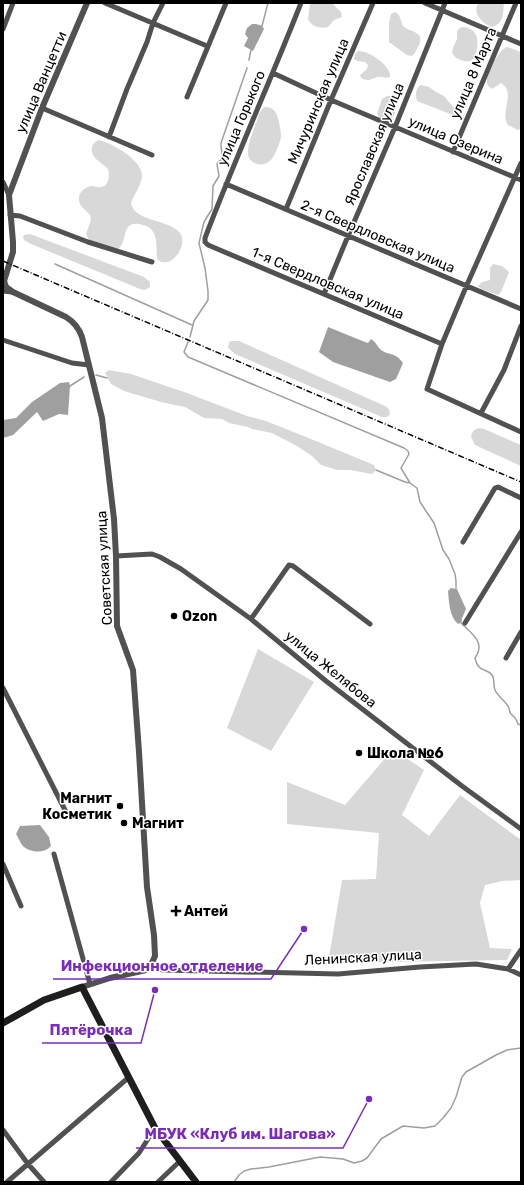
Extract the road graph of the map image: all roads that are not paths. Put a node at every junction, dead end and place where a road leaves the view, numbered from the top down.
1 (13, 3) edge
2 (87, 3) edge
3 (105, 3) edge
4 (163, 3) edge
5 (226, 3) edge
6 (301, 3) edge
7 (373, 3) edge
8 (425, 3) edge
9 (445, 3) edge
10 (516, 3) edge
11 (442, 10) junction
12 (153, 23) junction
13 (3, 29) edge
14 (502, 35) junction
15 (521, 44) edge
16 (207, 46) junction
17 (273, 73) junction
18 (187, 97) dead end
19 (331, 100) junction
20 (42, 108) junction
21 (395, 127) junction
22 (109, 137) junction
23 (453, 152) junction
24 (152, 155) dead end
25 (521, 163) edge
26 (515, 178) junction
27 (521, 180) edge
28 (3, 182) edge
29 (226, 184) junction
30 (9, 195) junction
31 (286, 209) junction
32 (10, 215) junction
33 (348, 236) junction
34 (205, 242) joint
35 (152, 262) dead end
36 (466, 287) junction
37 (3, 291) edge
38 (13, 292) junction
39 (324, 294) junction
40 (521, 310) edge
41 (521, 326) edge
42 (3, 340) edge
43 (442, 344) junction
44 (89, 365) junction
45 (481, 413) junction
46 (521, 432) edge
47 (521, 498) edge
48 (521, 532) edge
49 (463, 542) dead end
50 (116, 556) junction
51 (251, 619) junction
52 (465, 623) dead end
53 (370, 624) dead end
54 (521, 632) edge
55 (506, 658) dead end
56 (3, 688) edge
57 (67, 814) dead end
58 (521, 829) edge
59 (54, 854) dead end
60 (3, 864) edge
61 (21, 906) dead end
62 (521, 950) edge
63 (151, 965) junction
64 (508, 969) junction
65 (521, 976) edge
66 (90, 984) junction
67 (82, 987) junction
68 (3, 1023) edge
69 (128, 1078) junction
70 (155, 1128) junction
71 (3, 1130) edge
72 (180, 1161) junction
73 (28, 1164) junction
74 (7, 1182) edge
75 (44, 1182) edge
76 (111, 1182) edge
77 (158, 1182) edge
78 (196, 1182) edge

1 - 13 street
2 - 20 street, улица Ванцетти
3 - 12 street
4 - 12 street
5 - 16 street
6 - 17 street, улица Горького
7 - 19 street, Мичуринская улица
8 - 11 street
9 - 11 street, Ярославская улица
10 - 14 street, улица 8 Марта
11 - 14 street
11 - 21 street, Ярославская улица
12 - 16 street
12 - 22 street
14 - 15 street
14 - 23 street, улица 8 Марта
16 - 18 street
17 - 19 street, улица Озерина
17 - 29 street, улица Горького
19 - 21 street, улица Озерина
19 - 31 street, Мичуринская улица
20 - 22 street
20 - 30 street, улица Ванцетти
21 - 23 street, улица Озерина
21 - 33 street, Ярославская улица
22 - 24 street
23 - 26 street, улица Озерина
25 - 26 street
26 - 27 street, улица Озерина
26 - 36 street
28 - 30 street
29 - 31 street, 2-я Свердловская улица
29 - 34 street, улица Горького
30 - 32 street, улица Ванцетти
31 - 33 street, 2-я Свердловская улица
32 - 35 street
32 - 38 street, улица Ванцетти
33 - 36 street, 2-я Свердловская улица
33 - 39 street, Ярославская улица
34 - 39 street, 1-я Свердловская улица
36 - 40 street, 2-я Свердловская улица
36 - 43 street
37 - 38 street
38 - 44 street, Советская улица
39 - 43 street, 1-я Свердловская улица
41 - 45 street
42 - 44 street
43 - 45 street
44 - 50 street, Советская улица
45 - 46 street
47 - 49 street
48 - 52 street
50 - 51 street, улица Желябова
50 - 63 street, Советская улица
51 - 53 street
51 - 58 street, улица Желябова
54 - 55 street
56 - 57 street
59 - 66 street
60 - 61 street
62 - 64 street
63 - 64 street, Ленинская улица
63 - 66 street
64 - 65 street, Ленинская улица
66 - 67 street
67 - 68 main road
67 - 69 main road
69 - 70 main road
69 - 73 street
70 - 72 main road
70 - 76 street
71 - 73 street
72 - 77 street
72 - 78 main road
73 - 74 street
73 - 75 street

